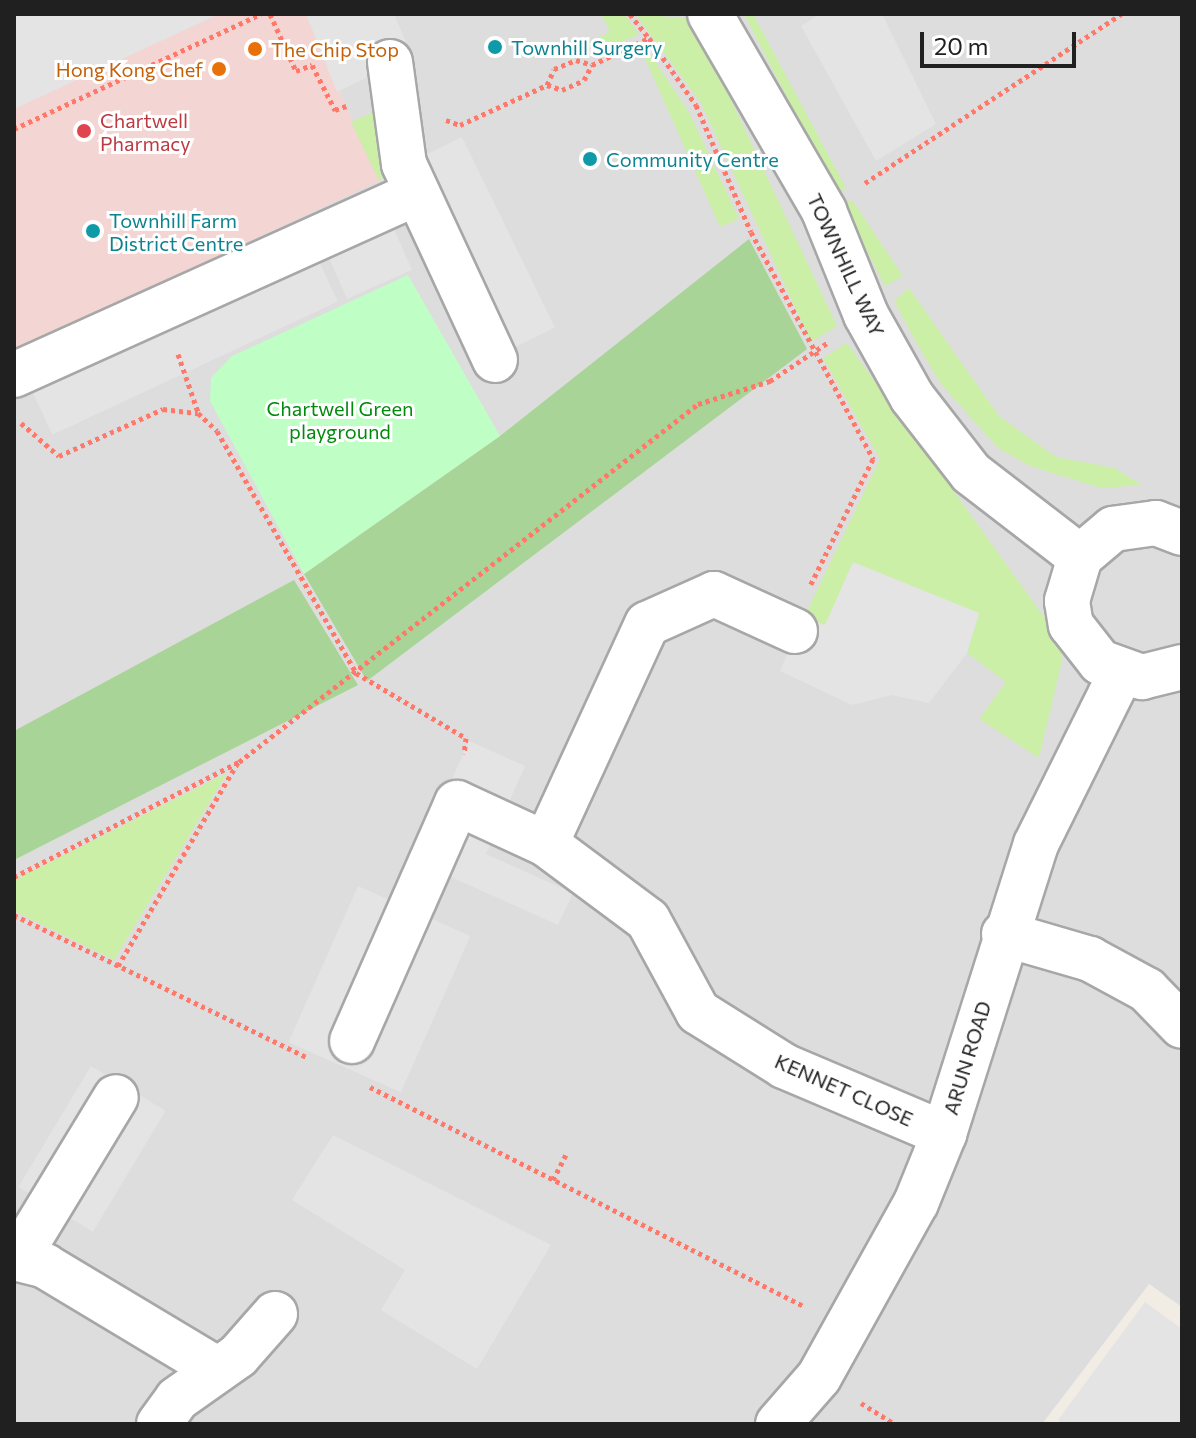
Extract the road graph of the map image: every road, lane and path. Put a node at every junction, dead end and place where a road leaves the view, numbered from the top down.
1 (261, 14) edge
2 (630, 14) edge
3 (710, 14) edge
4 (1121, 14) edge
5 (649, 38) junction
6 (390, 62) dead end
7 (592, 65) junction
8 (14, 129) edge
9 (417, 193) junction
10 (824, 211) junction
11 (156, 311) junction
12 (866, 315) junction
13 (813, 352) junction
14 (495, 360) dead end
15 (14, 375) edge
16 (198, 413) junction
17 (14, 418) edge
18 (1180, 527) edge
19 (1080, 557) junction
20 (792, 629) joint
21 (1182, 667) edge
22 (356, 673) junction
23 (1121, 673) junction
24 (239, 762) junction
25 (457, 803) junction
26 (546, 844) junction
27 (14, 877) edge
28 (14, 915) edge
29 (1004, 934) junction
30 (118, 966) junction
31 (1182, 1026) edge
32 (312, 1059) dead end
33 (353, 1060) joint
34 (116, 1097) dead end
35 (944, 1134) junction
36 (567, 1152) dead end
37 (553, 1180) junction
38 (16, 1258) edge
39 (275, 1314) dead end
40 (848, 1328) junction
41 (215, 1368) junction
42 (159, 1424) edge
43 (778, 1424) edge

1 - 8 path
2 - 5 path
3 - 10 street, TOWNHILL WAY
4 - 10 path
5 - 7 path
5 - 13 path
6 - 9 street
7 - 7 path
9 - 11 street
9 - 14 street
10 - 12 street, TOWNHILL WAY
11 - 15 street
11 - 16 path
12 - 13 path
12 - 19 street, TOWNHILL WAY
13 - 20 path
13 - 22 path
16 - 17 path
16 - 22 path
18 - 19 street
19 - 23 street
20 - 26 street
21 - 23 street
22 - 24 path
22 - 25 path
23 - 29 street, ARUN ROAD
24 - 27 path
24 - 30 path
25 - 26 street, KENNET CLOSE
25 - 33 street
26 - 35 street, KENNET CLOSE
28 - 30 path
29 - 31 street
29 - 35 street, ARUN ROAD
30 - 32 path
33 - 37 path
34 - 38 street
35 - 40 street, ARUN ROAD
36 - 37 path
37 - 40 path
38 - 41 street
39 - 41 street
40 - 43 street, ARUN ROAD
41 - 42 street

